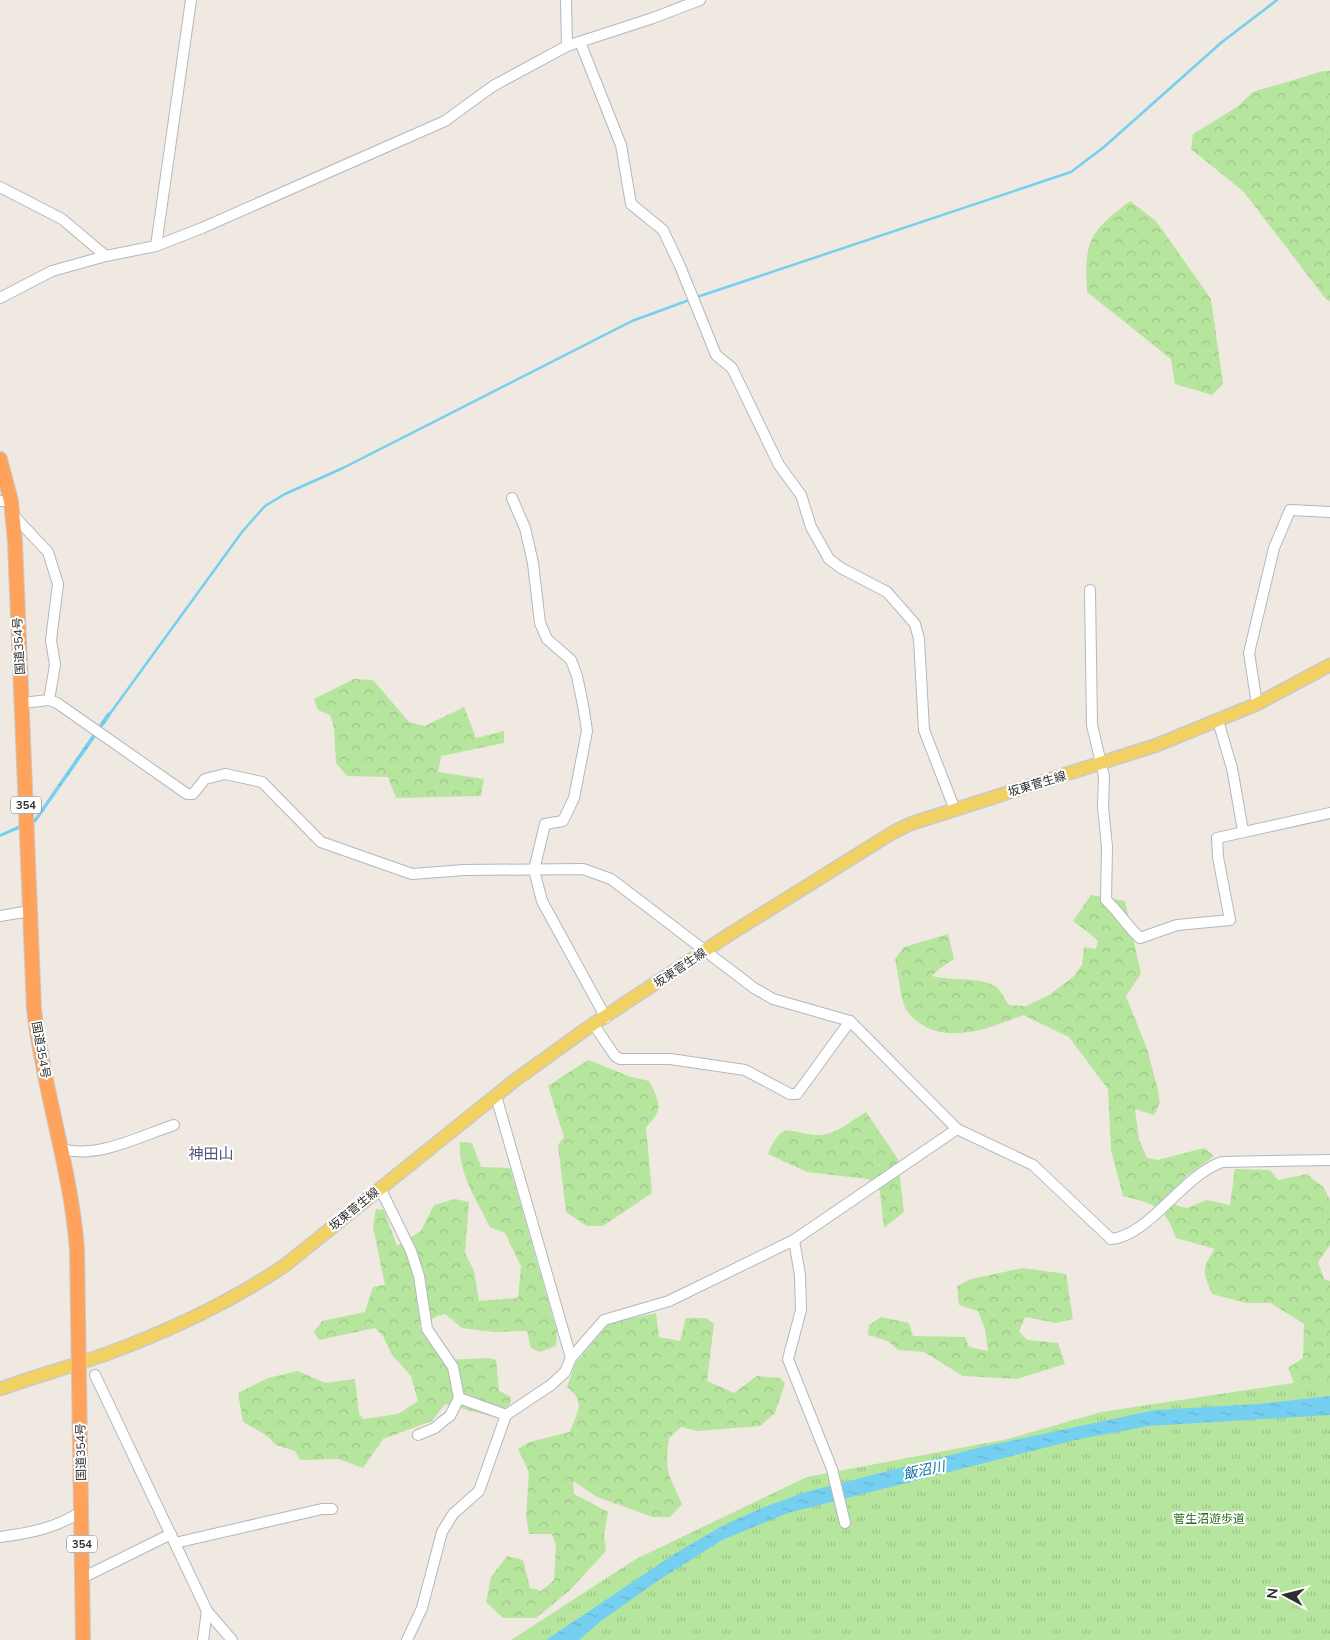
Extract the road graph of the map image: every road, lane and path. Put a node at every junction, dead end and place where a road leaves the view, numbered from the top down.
1 (191, 0) edge
2 (566, 0) edge
3 (700, 0) edge
4 (580, 42) junction
5 (567, 46) junction
6 (0, 187) edge
7 (156, 246) junction
8 (106, 256) junction
9 (0, 298) edge
10 (0, 459) edge
11 (512, 498) dead end
12 (5, 501) edge
13 (1330, 512) edge
14 (13, 515) junction
15 (1090, 590) dead end
16 (1330, 665) edge
17 (48, 700) junction
18 (22, 703) junction
19 (1257, 704) junction
20 (1218, 721) junction
21 (1101, 764) junction
22 (956, 810) junction
23 (1330, 812) edge
24 (1243, 831) junction
25 (534, 870) junction
26 (30, 912) junction
27 (0, 916) edge
28 (706, 951) junction
29 (606, 1018) junction
30 (850, 1021) junction
31 (594, 1025) junction
32 (496, 1096) junction
33 (174, 1125) dead end
34 (957, 1129) junction
35 (62, 1149) junction
36 (1330, 1160) edge
37 (380, 1188) junction
38 (794, 1240) junction
39 (571, 1358) junction
40 (80, 1362) junction
41 (95, 1375) dead end
42 (0, 1389) edge
43 (459, 1398) junction
44 (506, 1415) junction
45 (418, 1435) dead end
46 (332, 1509) dead end
47 (82, 1511) junction
48 (844, 1521) dead end
49 (0, 1537) edge
50 (173, 1538) junction
51 (82, 1578) junction
52 (207, 1611) junction
53 (83, 1640) edge
54 (203, 1640) edge
55 (232, 1640) edge
56 (407, 1640) edge

1 - 7 street
2 - 5 street
3 - 4 street
4 - 5 street
4 - 22 street
5 - 7 street
6 - 8 street
7 - 8 street
8 - 9 street
10 - 12 highway, 国道354号 / 354
11 - 25 street
12 - 14 highway, 国道354号 / 354
13 - 19 street
14 - 17 street
14 - 18 highway, 国道354号 / 354
15 - 21 street
16 - 19 main road, 坂東菅生線
17 - 18 street
17 - 25 street
18 - 26 highway, 国道354号 / 354
19 - 20 main road, 坂東菅生線
20 - 21 main road, 坂東菅生線
20 - 24 street
21 - 22 main road, 坂東菅生線
21 - 24 street
22 - 28 main road, 坂東菅生線
23 - 24 street
25 - 28 street
25 - 29 street
26 - 27 street
26 - 35 highway, 国道354号 / 354
28 - 29 main road, 坂東菅生線
28 - 30 street
29 - 31 main road, 坂東菅生線
30 - 31 street
30 - 34 street
31 - 32 main road, 坂東菅生線
32 - 37 main road, 坂東菅生線
32 - 39 street
33 - 35 street
34 - 36 street
34 - 38 street
35 - 40 highway, 国道354号 / 354
37 - 40 main road, 坂東菅生線
37 - 43 street
38 - 39 street
38 - 48 street
39 - 44 street
40 - 42 main road, 坂東菅生線
40 - 47 highway, 国道354号 / 354
41 - 50 street
43 - 44 street
43 - 45 street
44 - 56 street
46 - 50 street
47 - 49 street
47 - 51 highway, 国道354号 / 354
50 - 51 street
50 - 52 street
51 - 53 highway, 国道354号 / 354
52 - 54 street
52 - 55 street

